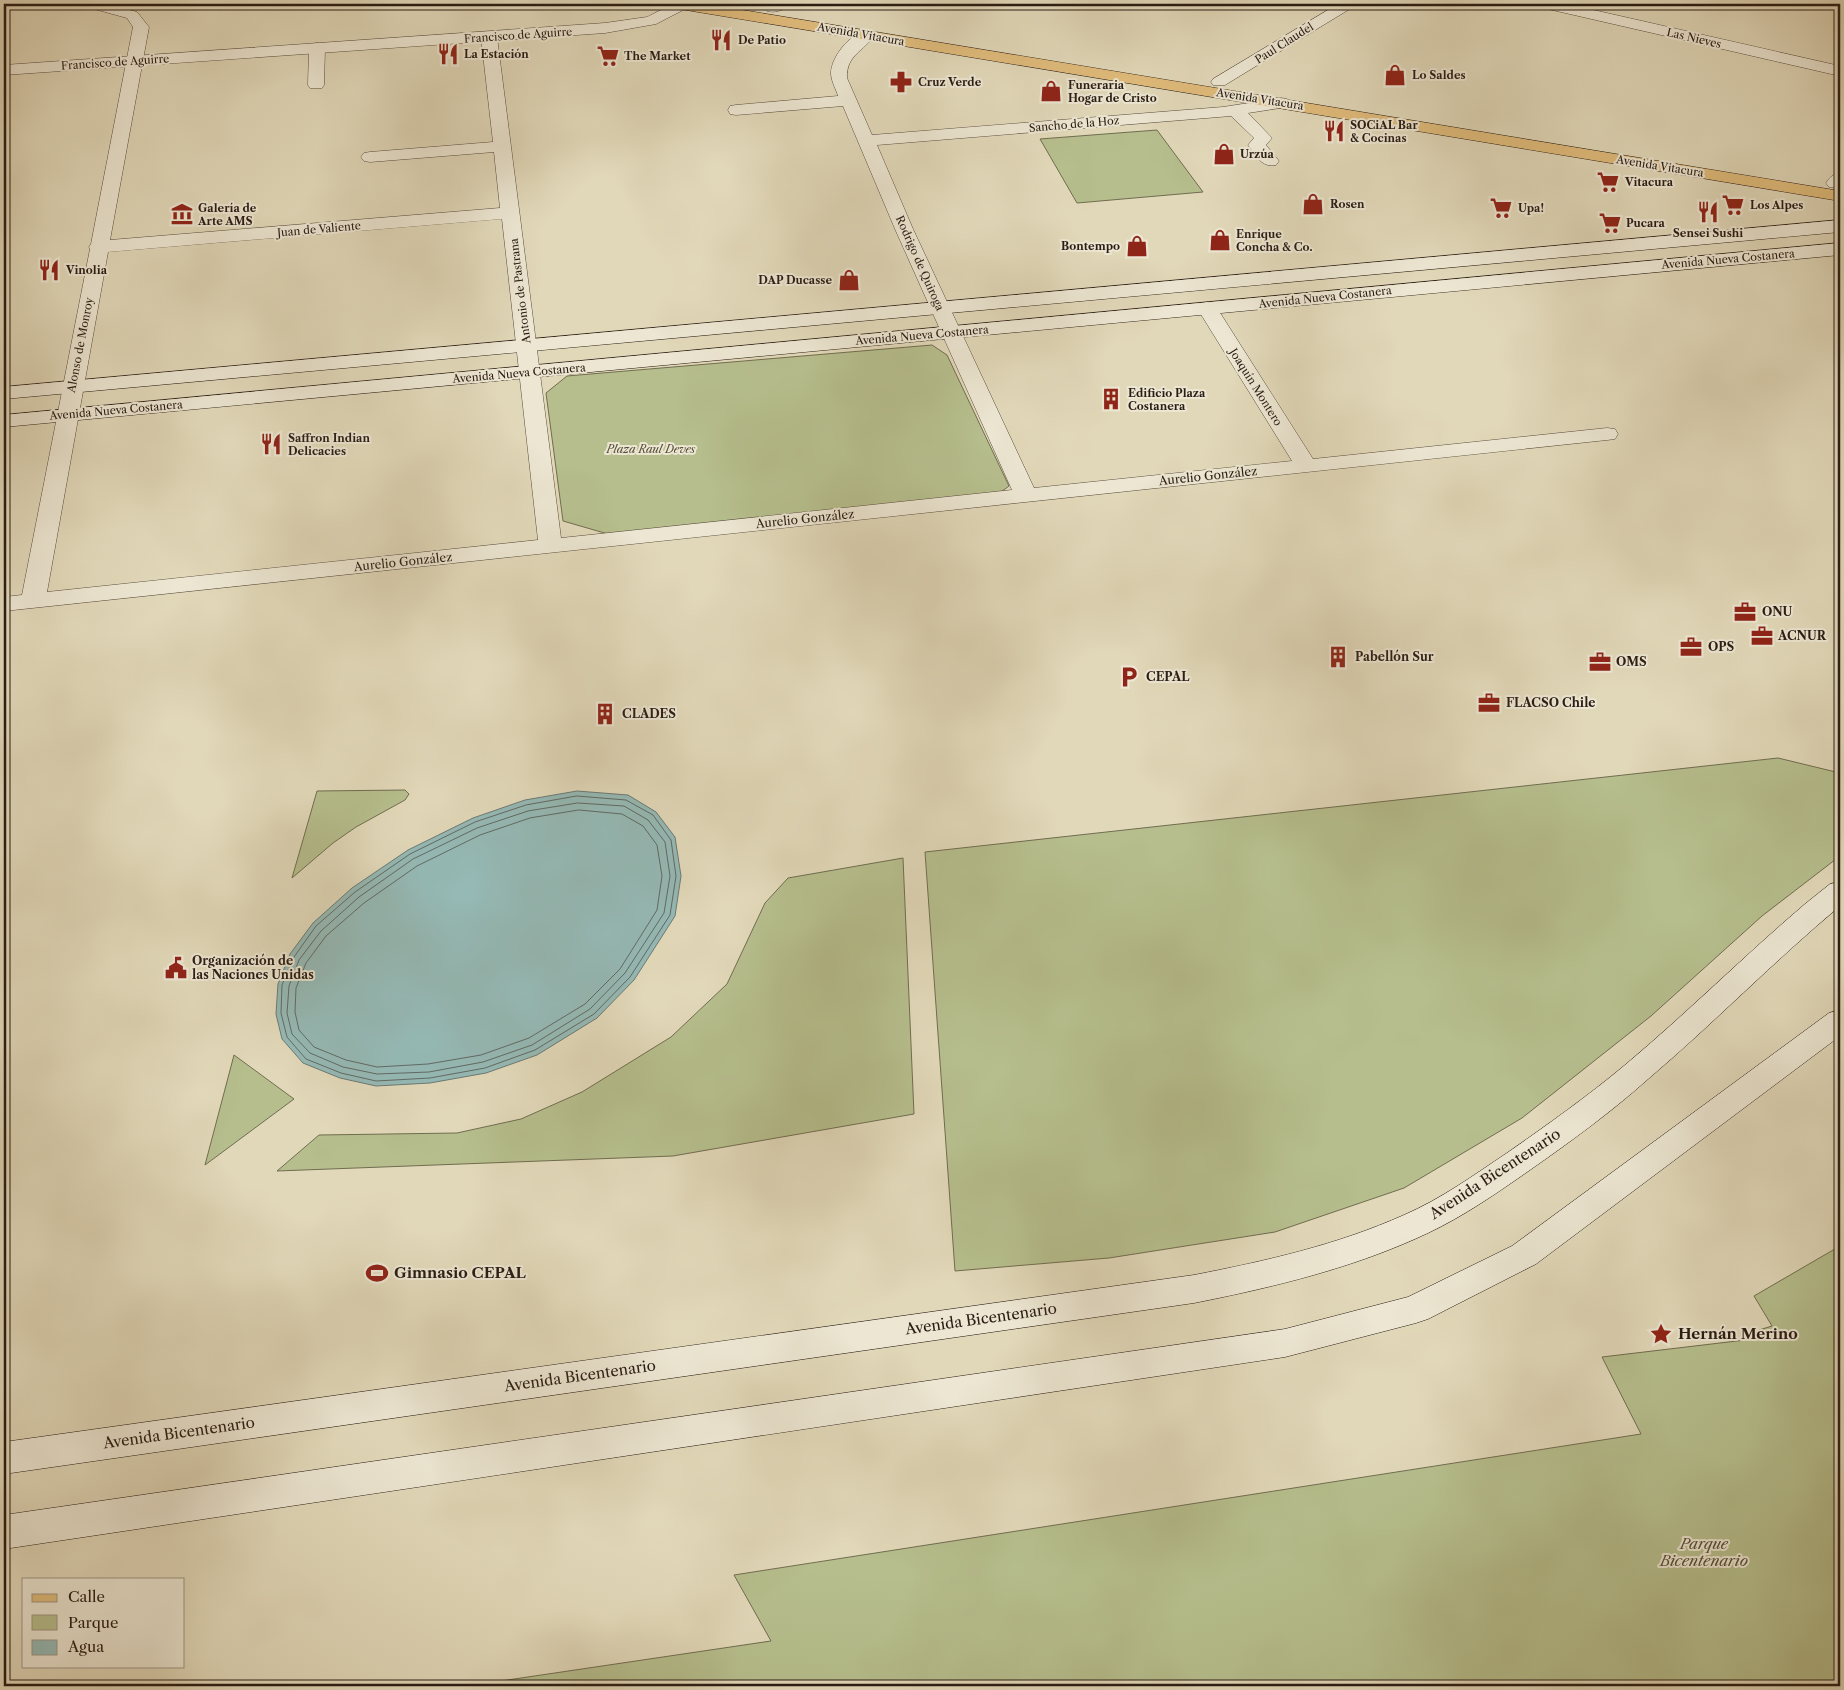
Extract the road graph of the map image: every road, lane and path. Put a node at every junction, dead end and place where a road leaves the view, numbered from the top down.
1 (92, 4) edge
2 (680, 4) edge
3 (684, 4) edge
4 (1348, 4) edge
5 (1548, 4) edge
6 (777, 6) edge
7 (738, 8) edge
8 (867, 35) junction
9 (489, 37) junction
10 (317, 48) junction
11 (136, 61) junction
12 (4, 70) edge
13 (1840, 71) edge
14 (1219, 82) junction
15 (316, 85) dead end
16 (849, 100) junction
17 (1281, 103) junction
18 (736, 110) dead end
19 (1236, 111) junction
20 (867, 141) junction
21 (502, 146) junction
22 (370, 156) dead end
23 (1270, 161) dead end
24 (1837, 189) edge
25 (510, 213) junction
26 (1840, 226) edge
27 (98, 247) junction
28 (1840, 249) edge
29 (1498, 257) junction
30 (1534, 277) junction
31 (940, 308) junction
32 (1207, 308) junction
33 (951, 332) junction
34 (526, 346) junction
35 (529, 372) junction
36 (72, 387) junction
37 (4, 393) edge
38 (66, 415) junction
39 (4, 421) edge
40 (1607, 434) dead end
41 (1308, 466) junction
42 (1026, 496) junction
43 (550, 546) junction
44 (33, 601) junction
45 (4, 604) edge
46 (1840, 891) edge
47 (1840, 1021) edge
48 (4, 1458) edge
49 (4, 1532) edge

1 - 11 street, Alonso de Monroy
2 - 3 main road, Avenida Vitacura
3 - 7 main road, Avenida Vitacura
3 - 9 street, Francisco de Aguirre
4 - 14 street, Paul Claudel
5 - 13 street, Las Nieves
6 - 7 main road, Avenida Vitacura
6 - 14 main road, Avenida Vitacura
7 - 8 main road, Avenida Vitacura
8 - 16 street, Rodrigo de Quiroga
8 - 17 main road, Avenida Vitacura
9 - 10 street, Francisco de Aguirre
9 - 21 street, Antonio de Pastrana
10 - 11 street, Francisco de Aguirre
10 - 15 street
11 - 12 street, Francisco de Aguirre
11 - 27 street, Alonso de Monroy
14 - 24 main road, Avenida Vitacura
16 - 18 street
16 - 20 street, Rodrigo de Quiroga
17 - 19 street, Sancho de la Hoz
17 - 24 main road, Avenida Vitacura
19 - 20 street, Sancho de la Hoz
19 - 23 street
20 - 31 street, Rodrigo de Quiroga
21 - 22 street
21 - 25 street, Antonio de Pastrana
25 - 27 street, Juan de Valiente
25 - 34 street, Antonio de Pastrana
26 - 29 street, Avenida Nueva Costanera
27 - 36 street, Alonso de Monroy
28 - 30 street, Avenida Nueva Costanera
29 - 30 street
29 - 31 street, Avenida Nueva Costanera
30 - 32 street, Avenida Nueva Costanera
31 - 33 street, Rodrigo de Quiroga
31 - 34 street, Avenida Nueva Costanera
32 - 33 street, Avenida Nueva Costanera
32 - 41 street, Joaquín Montero
33 - 35 street, Avenida Nueva Costanera
33 - 42 street, Rodrigo de Quiroga
34 - 35 street, Antonio de Pastrana
34 - 36 street, Avenida Nueva Costanera
35 - 38 street, Avenida Nueva Costanera
35 - 43 street, Antonio de Pastrana
36 - 37 street, Avenida Nueva Costanera
36 - 38 street, Alonso de Monroy
38 - 39 street, Avenida Nueva Costanera
38 - 44 street, Alonso de Monroy
40 - 41 street, Aurelio González
41 - 42 street, Aurelio González
42 - 43 street, Aurelio González
43 - 44 street, Aurelio González
44 - 45 street, Aurelio González
46 - 48 street, Avenida Bicentenario
47 - 49 street

